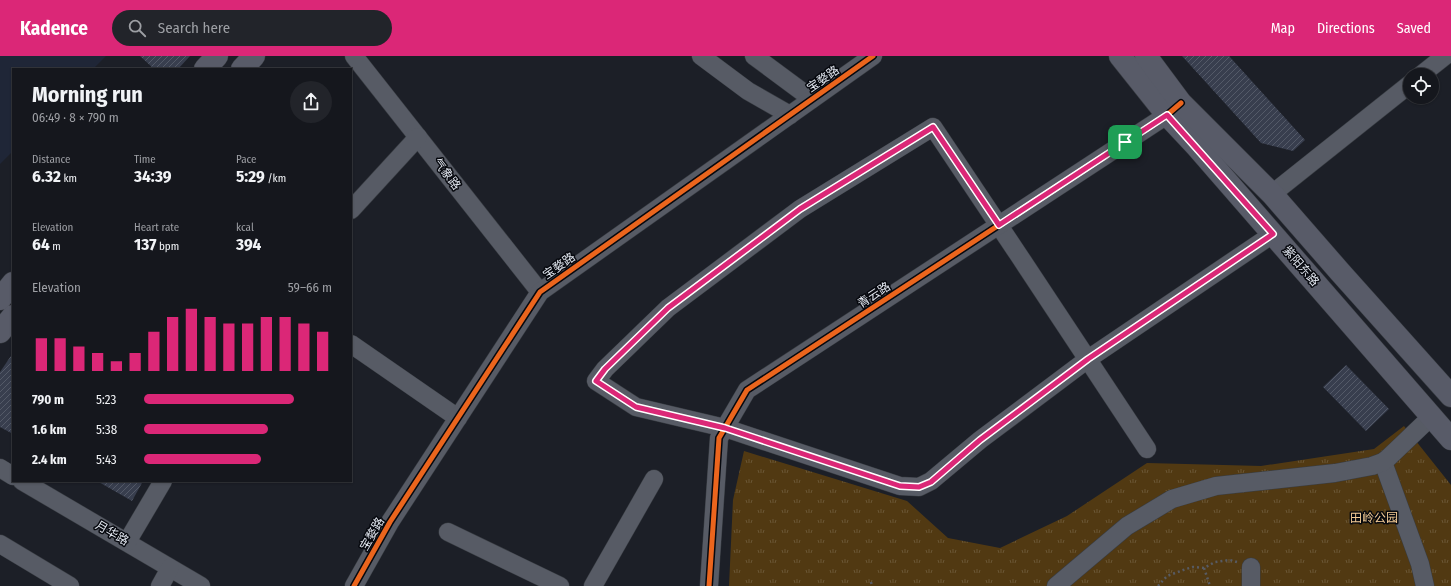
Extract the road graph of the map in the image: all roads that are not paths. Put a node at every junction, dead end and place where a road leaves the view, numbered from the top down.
1 (217, 56) edge
2 (254, 56) edge
3 (354, 56) edge
4 (702, 56) edge
5 (754, 56) edge
6 (873, 56) edge
7 (1120, 56) edge
8 (1146, 56) edge
9 (1445, 56) edge
10 (206, 68) edge
11 (243, 68) edge
12 (1430, 68) edge
13 (1403, 90) edge
14 (812, 99) junction
15 (1174, 109) junction
16 (790, 115) junction
17 (418, 137) junction
18 (1272, 194) junction
19 (352, 209) edge
20 (999, 225) junction
21 (1273, 234) junction
22 (12, 285) edge
23 (540, 292) junction
24 (0, 299) edge
25 (12, 317) edge
26 (0, 332) edge
27 (352, 345) edge
28 (1088, 359) junction
29 (1451, 396) edge
30 (1432, 416) junction
31 (458, 418) junction
32 (725, 428) junction
33 (1450, 436) edge
34 (1147, 449) dead end
35 (1383, 462) junction
36 (0, 468) edge
37 (12, 475) edge
38 (654, 479) dead end
39 (24, 482) edge
40 (163, 482) edge
41 (448, 532) dead end
42 (127, 542) junction
43 (0, 544) edge
44 (1251, 567) dead end
45 (170, 568) junction
46 (70, 586) edge
47 (160, 586) edge
48 (201, 586) edge
49 (354, 586) edge
50 (560, 586) edge
51 (593, 586) edge
52 (709, 586) edge
53 (1056, 586) edge
54 (1250, 586) edge
55 (1425, 586) edge

1 - 10 main road
2 - 11 main road
3 - 17 street, 气象路
4 - 16 street
5 - 14 street
6 - 14 street, 宝婺路
7 - 15 main road, 紫阳东路
8 - 15 main road, 紫阳东路
9 - 12 street
13 - 18 street
14 - 16 street, 宝婺路
15 - 18 main road, 紫阳东路
15 - 20 street, 青云路
15 - 21 main road, 紫阳东路
16 - 23 street, 宝婺路
17 - 19 street
17 - 23 street, 气象路
18 - 29 main road, 紫阳东路
20 - 28 street
20 - 32 street, 青云路
20 - 32 street
21 - 28 street
21 - 30 main road, 紫阳东路
22 - 24 main road
23 - 31 street, 宝婺路
25 - 26 main road
27 - 31 street
28 - 32 street
28 - 34 street
30 - 33 main road, 紫阳东路
30 - 35 street
31 - 49 street, 宝婺路
32 - 52 street, 青云路
35 - 53 street
35 - 55 street
36 - 37 street
38 - 51 street
39 - 42 street, 月华路
40 - 42 street
41 - 50 street
42 - 45 street, 月华路
43 - 46 street
44 - 54 street
45 - 47 street
45 - 48 street, 月华路

